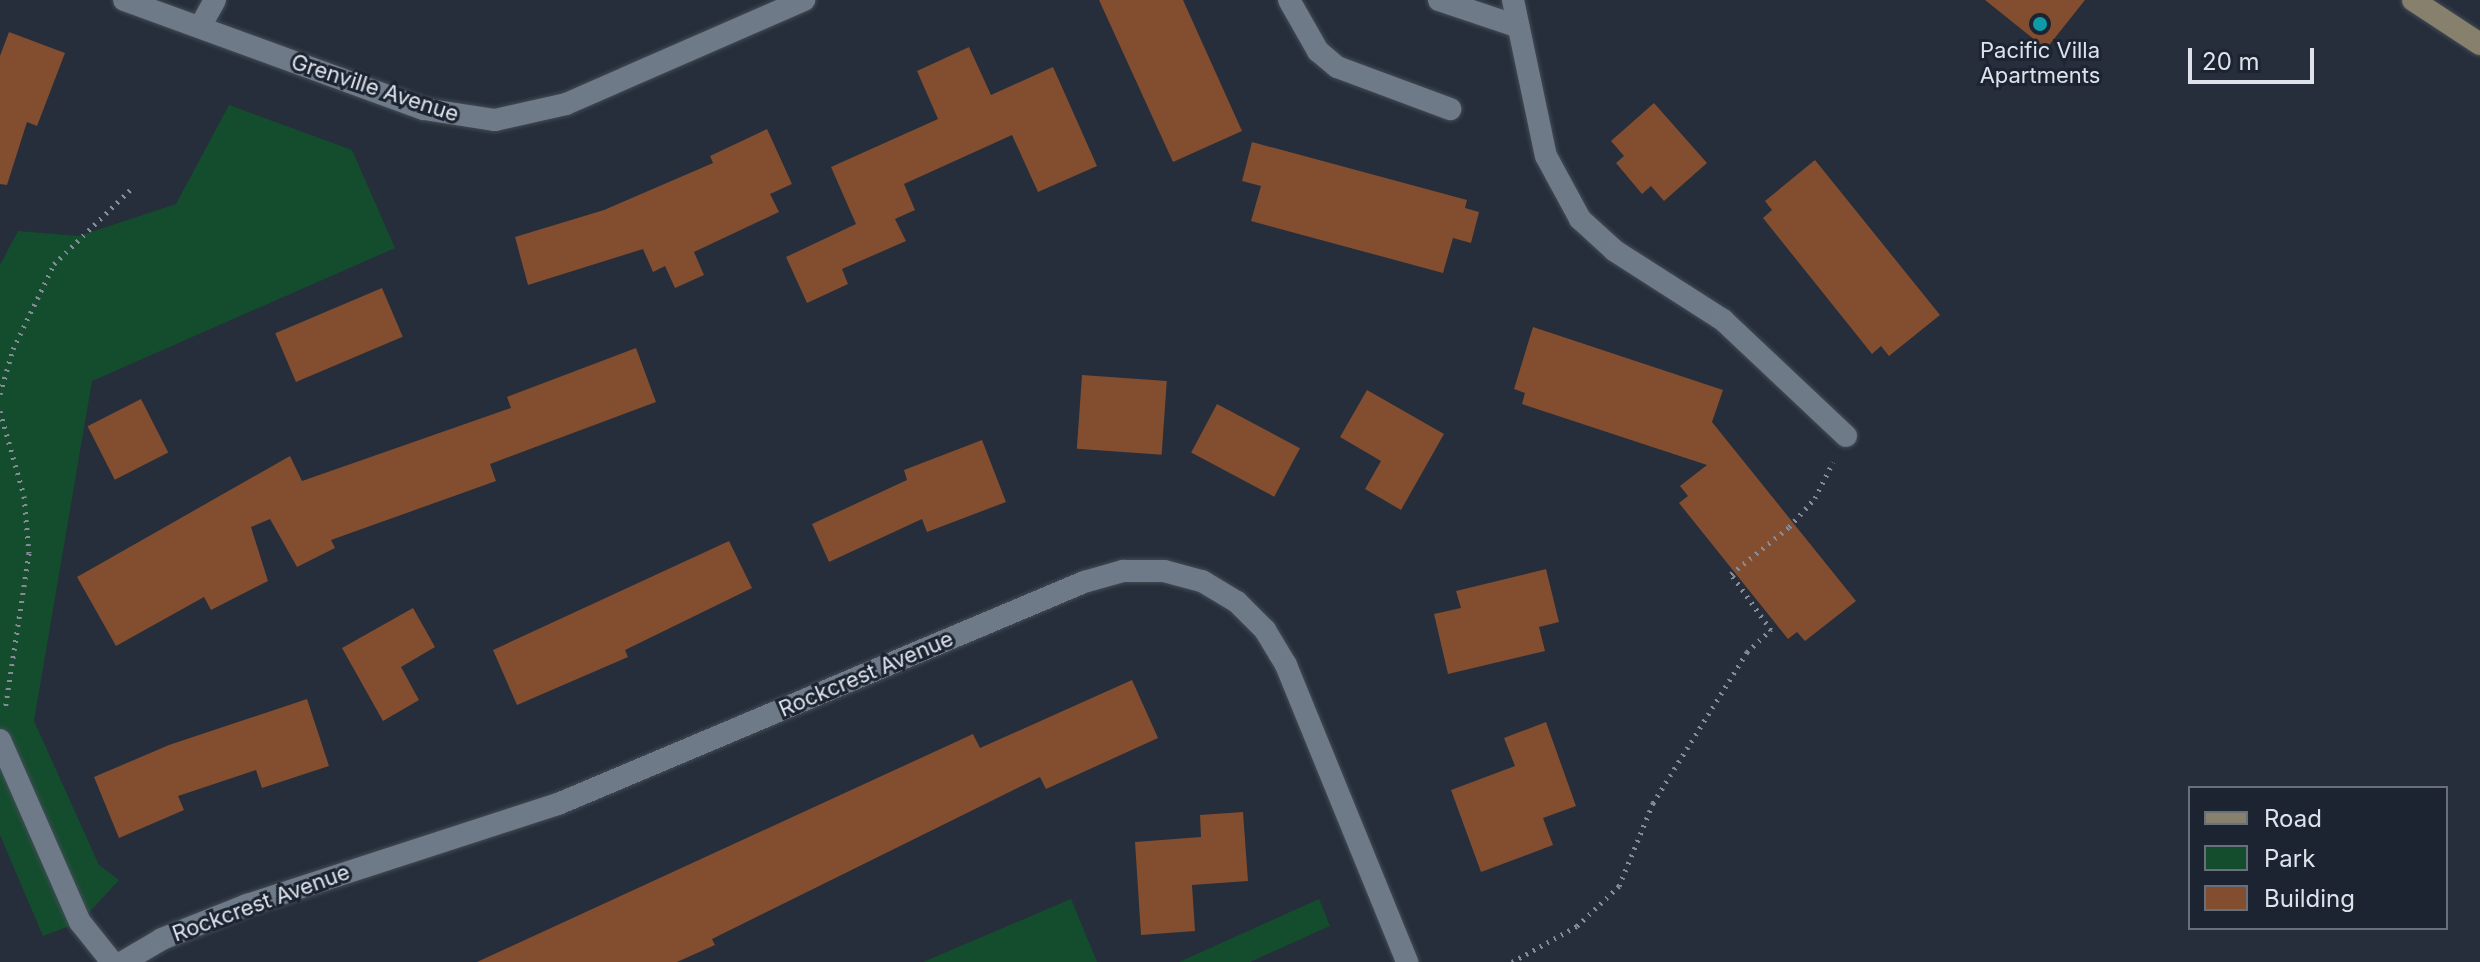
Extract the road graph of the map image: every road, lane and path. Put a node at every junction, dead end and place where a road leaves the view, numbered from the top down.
1 (124, 0) edge
2 (215, 0) edge
3 (804, 0) edge
4 (1289, 0) edge
5 (1489, 0) edge
6 (1513, 0) edge
7 (2413, 0) edge
8 (1448, 3) edge
9 (200, 27) junction
10 (1519, 27) junction
11 (2480, 44) edge
12 (1450, 109) dead end
13 (133, 187) dead end
14 (0, 394) edge
15 (0, 411) edge
16 (1, 423) edge
17 (1846, 436) joint
18 (0, 717) edge
19 (0, 740) edge
20 (112, 962) edge
21 (123, 962) edge
22 (1407, 962) edge
23 (1512, 962) edge

1 - 9 street, Grenville Avenue
2 - 9 street
3 - 9 street, Grenville Avenue
4 - 12 street
5 - 8 street
6 - 10 street
7 - 11 main road
8 - 10 street
10 - 17 street
13 - 14 path
15 - 16 path
16 - 18 path
17 - 23 path
19 - 20 street
21 - 22 street, Rockcrest Avenue

